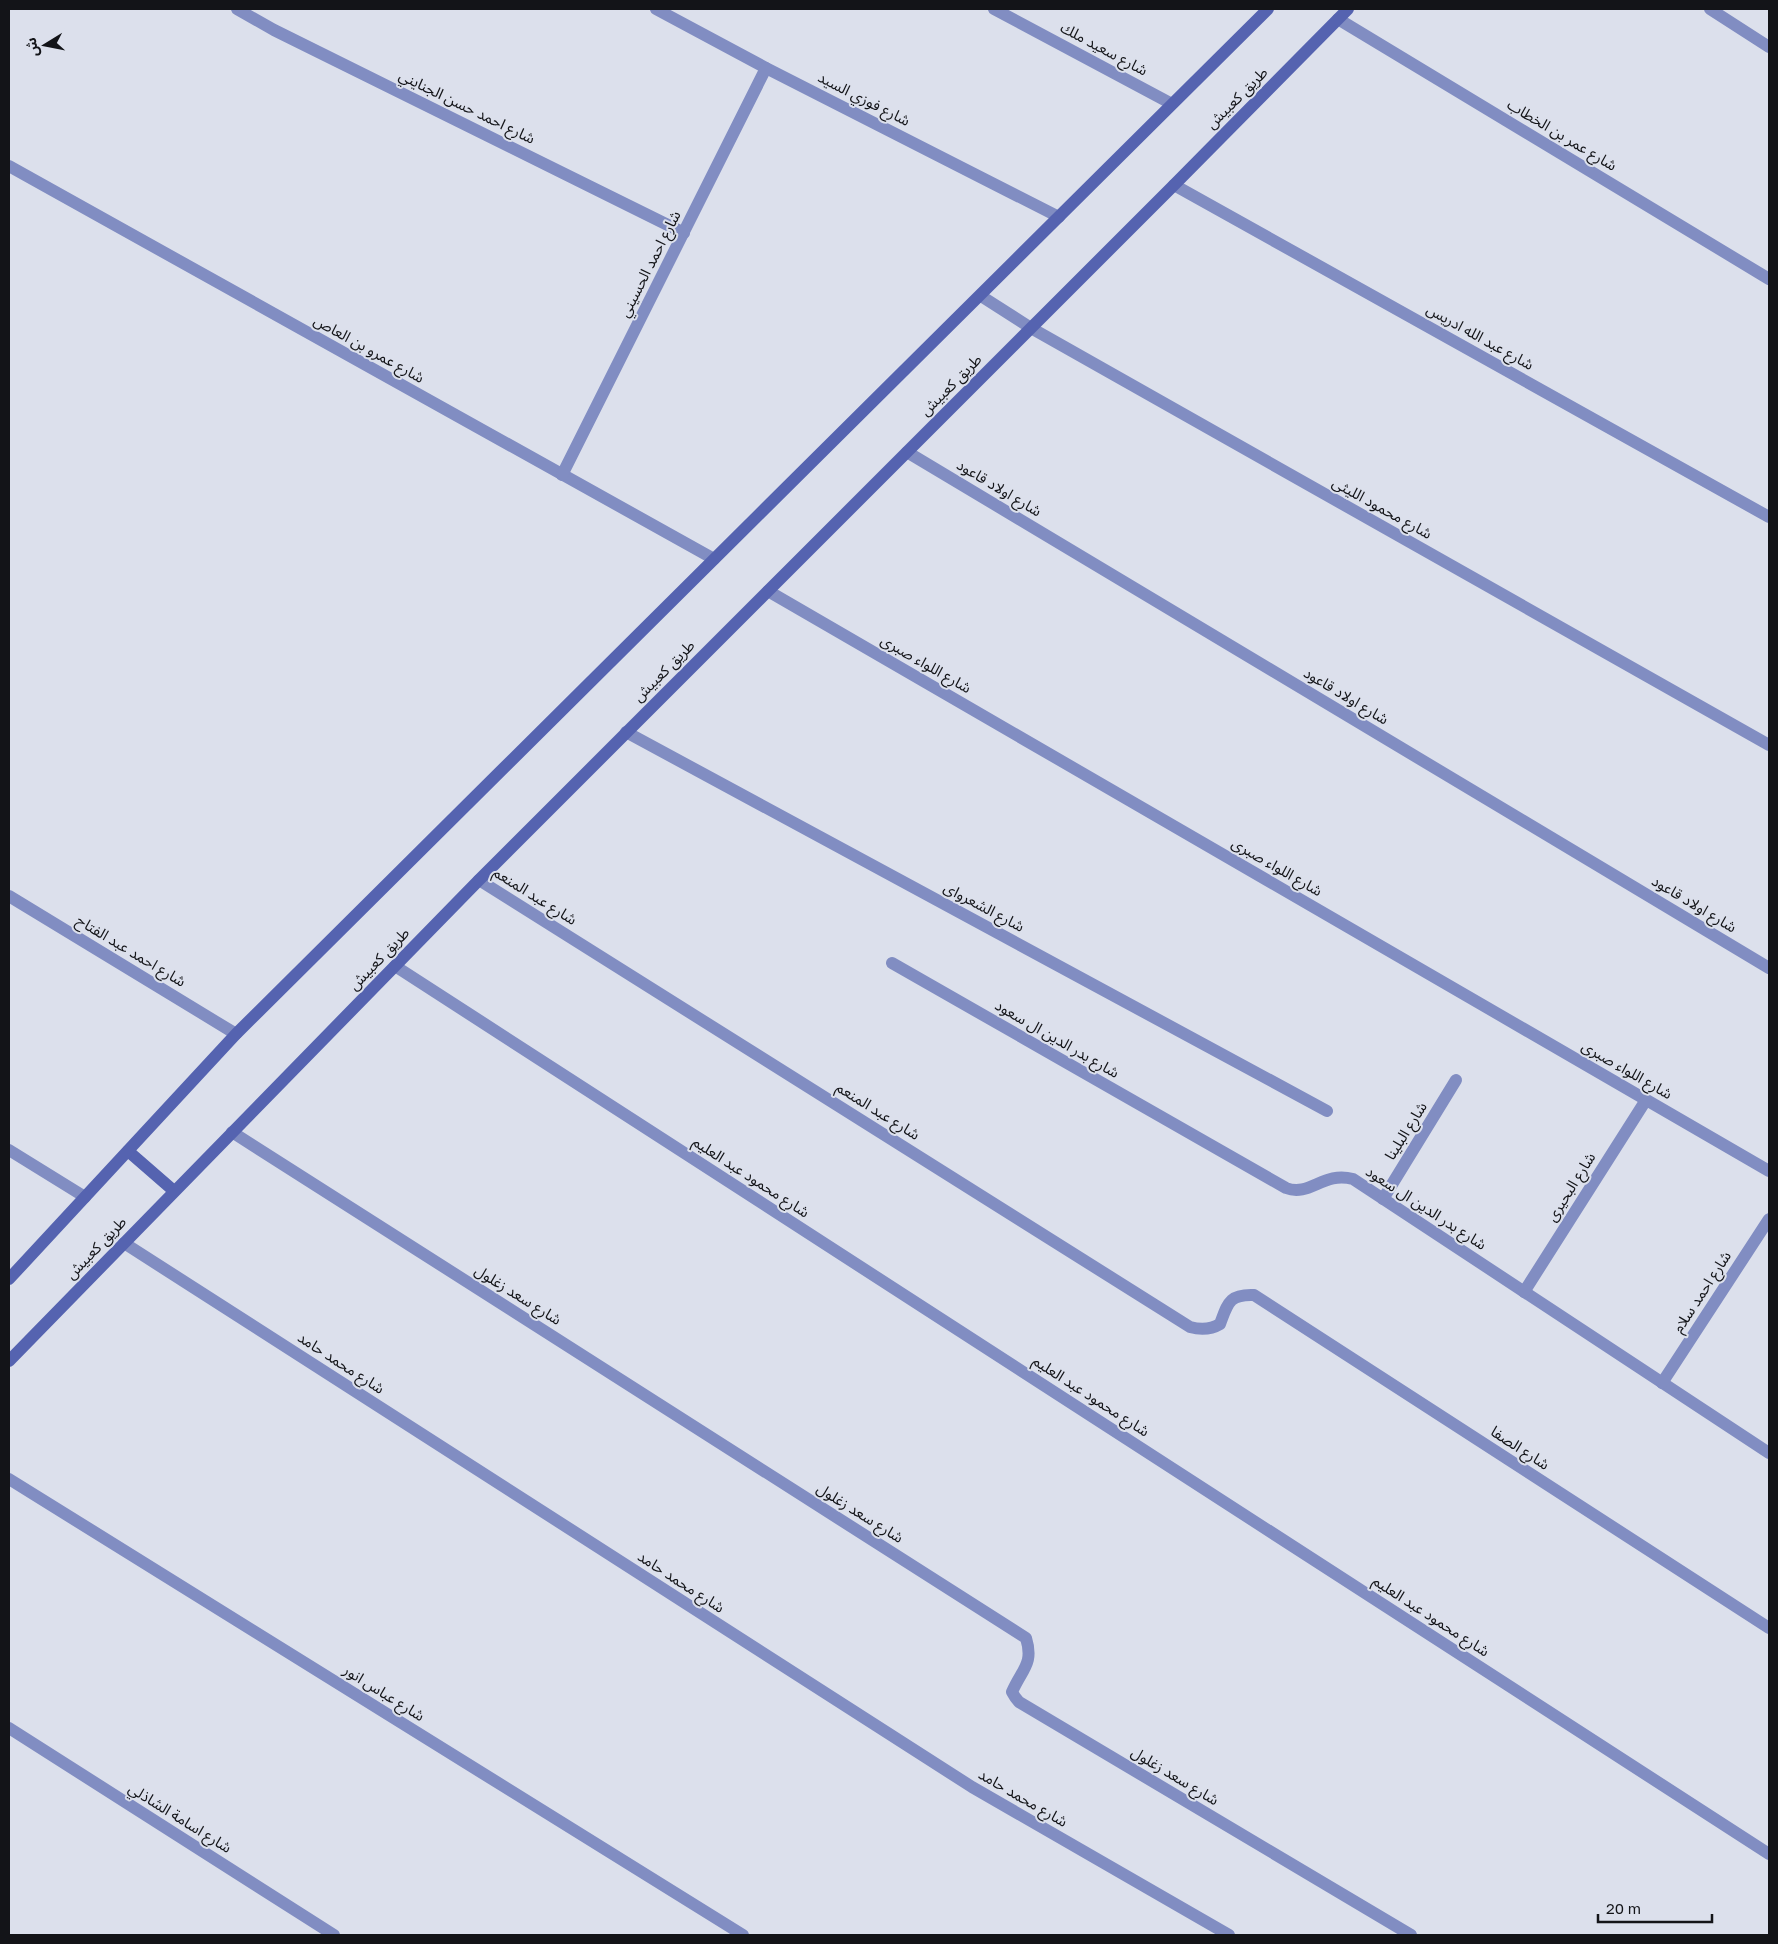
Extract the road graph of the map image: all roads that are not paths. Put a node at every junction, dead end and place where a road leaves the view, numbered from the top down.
1 (237, 9) edge
2 (656, 9) edge
3 (994, 9) edge
4 (1268, 9) edge
5 (1348, 9) edge
6 (1710, 9) edge
7 (1338, 20) junction
8 (1769, 47) edge
9 (766, 68) junction
10 (1172, 104) junction
11 (9, 166) edge
12 (1174, 185) junction
13 (1059, 216) junction
14 (684, 233) junction
15 (1769, 279) edge
16 (981, 296) junction
17 (1031, 328) junction
18 (907, 452) junction
19 (562, 475) junction
20 (1769, 517) edge
21 (714, 560) junction
22 (768, 590) junction
23 (626, 732) junction
24 (1769, 745) edge
25 (479, 880) junction
26 (9, 896) edge
27 (892, 963) dead end
28 (395, 966) junction
29 (1769, 968) edge
30 (236, 1034) junction
31 (1456, 1080) dead end
32 (1646, 1100) junction
33 (1327, 1110) dead end
34 (232, 1132) junction
35 (9, 1150) edge
36 (128, 1151) junction
37 (1769, 1171) edge
38 (174, 1191) junction
39 (85, 1197) junction
40 (1382, 1199) junction
41 (1769, 1219) edge
42 (124, 1243) junction
43 (9, 1279) edge
44 (1524, 1292) junction
45 (1254, 1295) joint
46 (9, 1361) edge
47 (1662, 1383) junction
48 (1769, 1453) edge
49 (9, 1479) edge
50 (1769, 1628) edge
51 (9, 1728) edge
52 (1769, 1854) edge
53 (334, 1935) edge
54 (743, 1935) edge
55 (1229, 1935) edge
56 (1411, 1935) edge

1 - 14 street, شارع احمد حسن الجنايني
2 - 9 street, شارع فوزي السيد
3 - 10 street, شارع سعيد ملك
4 - 10 street
5 - 7 street, طريق كعبيش
6 - 8 street
7 - 12 street, طريق كعبيش
7 - 15 street, شارع عمر بن الخطاب
9 - 13 street, شارع فوزي السيد
9 - 14 street, شارع احمد الحسيني
10 - 13 street
11 - 19 street, شارع عمرو بن العاص
12 - 17 street, طريق كعبيش
12 - 20 street, شارع عبد الله ادريس
13 - 16 street
14 - 19 street, شارع احمد الحسيني
16 - 17 street, شارع محمود الليثى
16 - 21 street
17 - 18 street, طريق كعبيش
17 - 24 street, شارع محمود الليثى
18 - 22 street, طريق كعبيش
18 - 29 street, شارع اولاد قاعود
19 - 21 street, شارع عمرو بن العاص
21 - 30 street
22 - 23 street, طريق كعبيش
22 - 32 street, شارع اللواء صبرى
23 - 25 street, طريق كعبيش
23 - 33 street, شارع الشعرواى
25 - 28 street, طريق كعبيش
25 - 45 street, شارع عبد المنعم
26 - 30 street, شارع احمد عبد الفتاح
27 - 40 street, شارع بدر الدين ال سعود
28 - 34 street, طريق كعبيش
28 - 52 street, شارع محمود عبد العليم
30 - 36 street
31 - 40 street, شارع البلينا
32 - 37 street, شارع اللواء صبرى
32 - 44 street, شارع البحيرى
34 - 38 street, طريق كعبيش
34 - 56 street, شارع سعد زغلول
35 - 39 street
36 - 38 street
36 - 39 street
38 - 42 street, طريق كعبيش
39 - 43 street
40 - 44 street, شارع بدر الدين ال سعود
41 - 47 street, شارع احمد سلام
42 - 46 street, طريق كعبيش
42 - 55 street, شارع محمد حامد
44 - 47 street, شارع بدر الدين ال سعود
45 - 50 street, شارع الصفا
47 - 48 street, شارع بدر الدين ال سعود
49 - 54 street, شارع عباس انور
51 - 53 street, شارع اسامة الشاذلي

